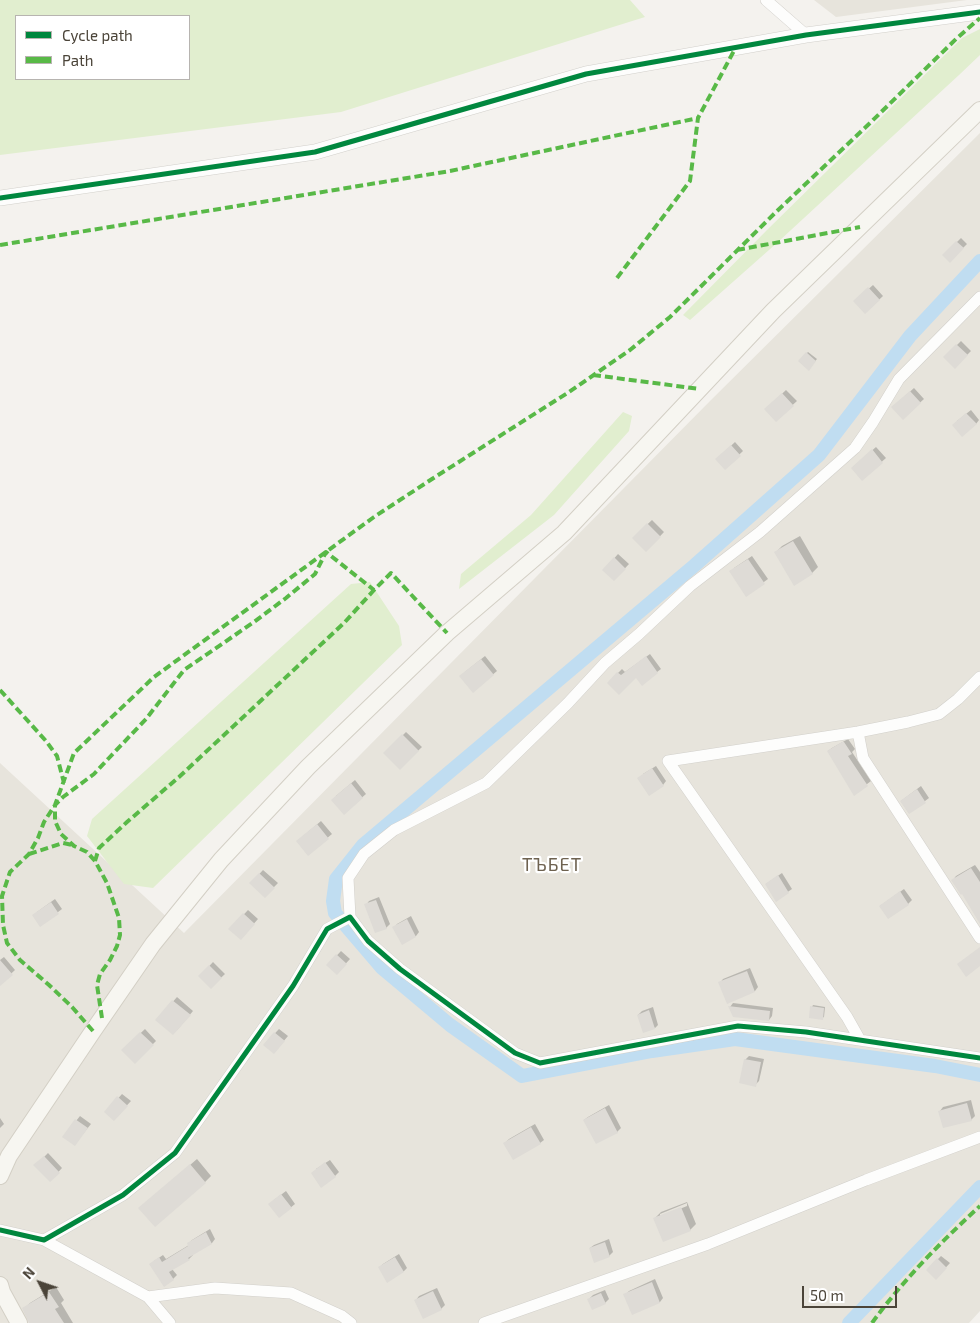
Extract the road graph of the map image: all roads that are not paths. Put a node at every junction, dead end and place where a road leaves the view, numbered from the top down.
1 (766, 0) edge
2 (980, 12) edge
3 (806, 35) junction
4 (980, 110) edge
5 (0, 198) edge
6 (980, 297) edge
7 (980, 678) edge
8 (858, 732) junction
9 (350, 917) junction
10 (980, 938) edge
11 (860, 1040) junction
12 (980, 1058) edge
13 (980, 1137) edge
14 (0, 1176) edge
15 (0, 1230) edge
16 (44, 1240) junction
17 (1, 1291) edge
18 (148, 1297) junction
19 (19, 1323) edge
20 (170, 1323) edge
21 (351, 1323) edge
22 (484, 1323) edge

1 - 3 street
2 - 3 street
3 - 5 street
4 - 14 main road
6 - 9 street
7 - 8 street
8 - 10 street
8 - 11 street
9 - 11 street
9 - 16 street
11 - 12 street
13 - 22 street
15 - 16 street
16 - 18 street
17 - 19 main road
18 - 20 street
18 - 21 street

